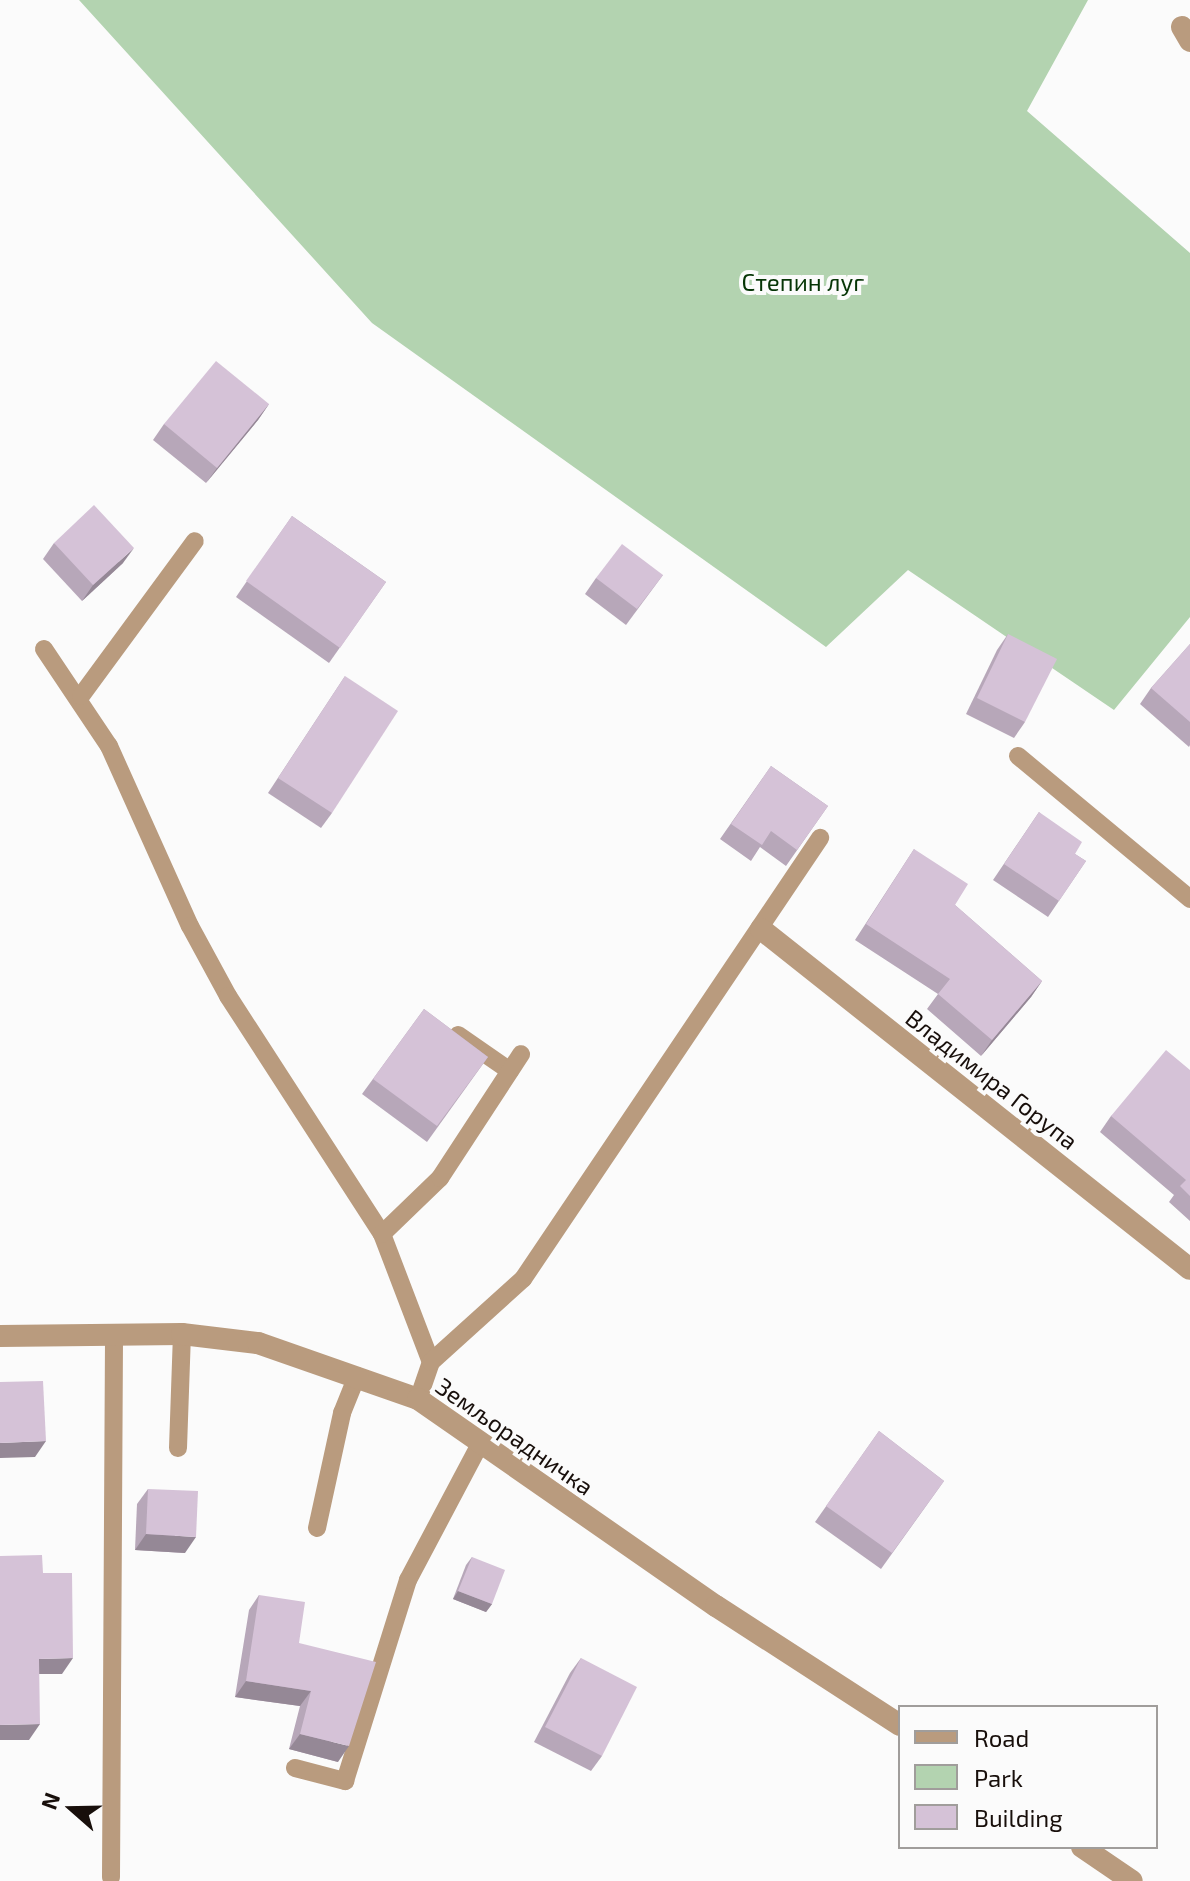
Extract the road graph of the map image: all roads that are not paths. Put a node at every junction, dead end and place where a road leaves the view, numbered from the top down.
1 (195, 541) dead end
2 (44, 649) dead end
3 (81, 696) junction
4 (1018, 756) dead end
5 (820, 838) edge
6 (1190, 899) edge
7 (761, 929) junction
8 (458, 1035) edge
9 (521, 1054) dead end
10 (510, 1071) junction
11 (382, 1234) junction
12 (1190, 1269) edge
13 (182, 1334) junction
14 (0, 1336) edge
15 (114, 1337) junction
16 (431, 1362) junction
17 (357, 1376) junction
18 (418, 1399) junction
19 (481, 1442) junction
20 (178, 1448) dead end
21 (317, 1528) dead end
22 (898, 1724) edge
23 (295, 1768) dead end
24 (1085, 1849) edge
25 (111, 1877) dead end
26 (1132, 1881) edge

1 - 3 lane
2 - 3 lane
3 - 11 lane
4 - 6 lane
5 - 7 lane
7 - 12 street, Владимира Горупа
7 - 16 lane
8 - 10 lane
9 - 10 lane
10 - 11 lane
11 - 16 lane
13 - 15 street, Земљорадничка
13 - 17 street, Земљорадничка
13 - 20 lane
14 - 15 street, Земљорадничка
15 - 25 lane
16 - 18 lane
17 - 18 street, Земљорадничка
17 - 21 lane
18 - 19 street, Земљорадничка
19 - 22 street, Земљорадничка
19 - 23 lane
24 - 26 street

